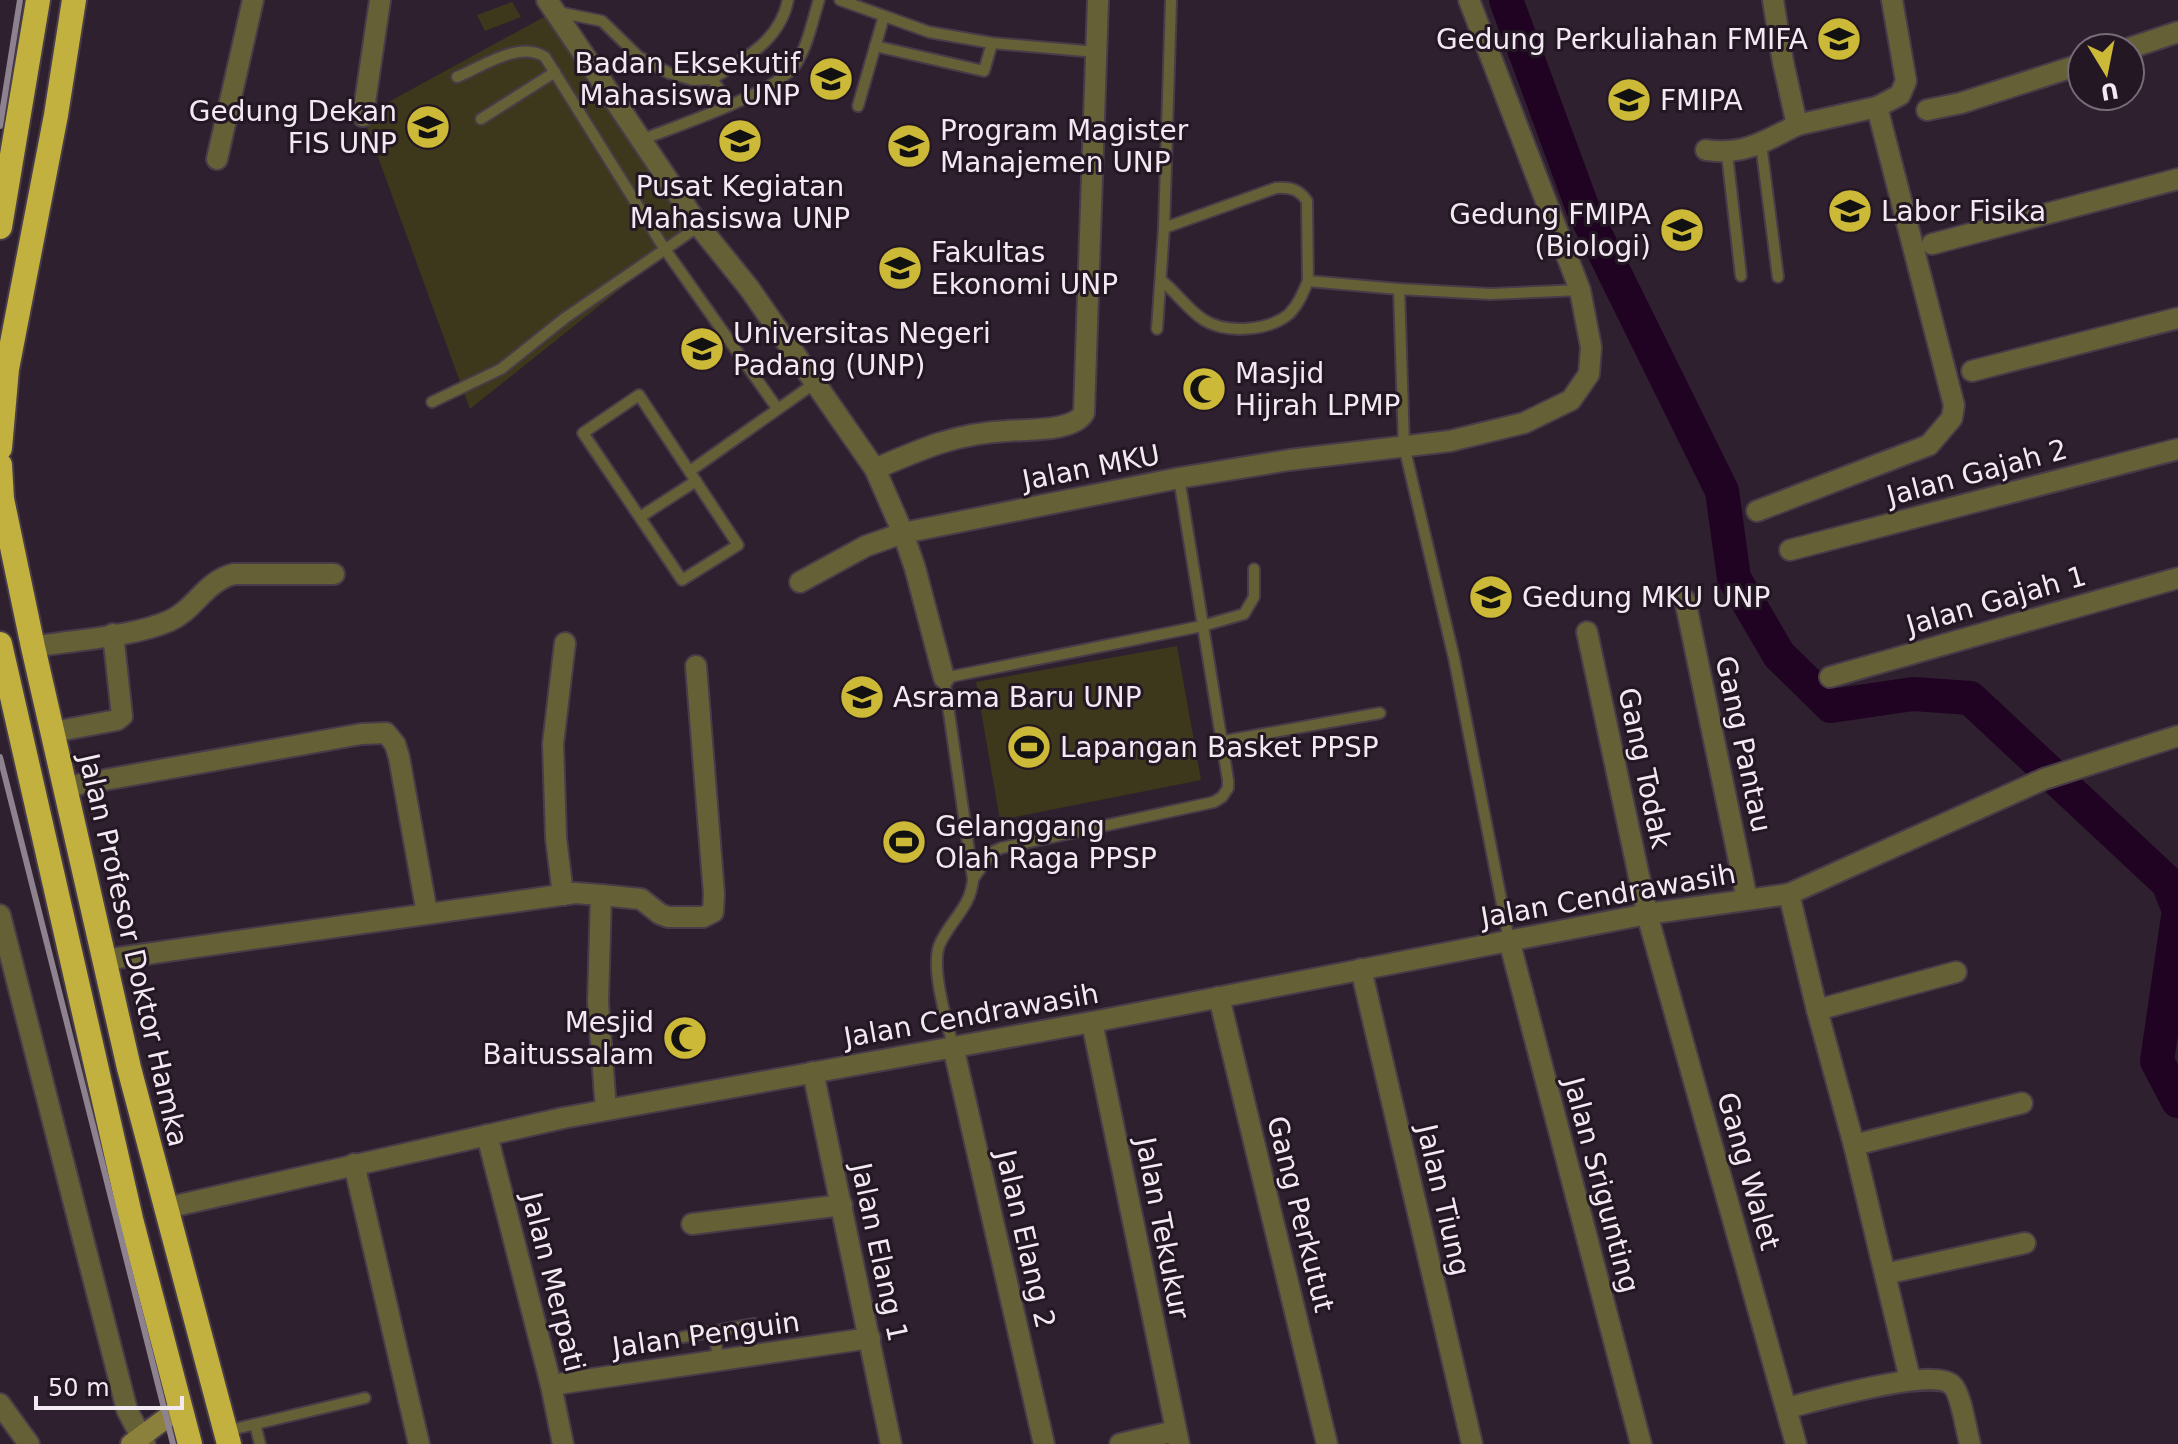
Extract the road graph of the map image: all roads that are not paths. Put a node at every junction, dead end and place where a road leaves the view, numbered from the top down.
1 (38, 0) edge
2 (74, 0) edge
3 (253, 0) edge
4 (380, 0) edge
5 (788, 0) edge
6 (819, 0) edge
7 (840, 0) edge
8 (1098, 0) edge
9 (1171, 0) edge
10 (1469, 0) edge
11 (1773, 0) edge
12 (1892, 0) edge
13 (551, 6) edge
14 (884, 16) junction
15 (2178, 32) edge
16 (992, 43) junction
17 (2146, 43) edge
18 (875, 46) junction
19 (1096, 52) junction
20 (2066, 70) edge
21 (555, 72) junction
22 (457, 77) dead end
23 (712, 79) junction
24 (730, 105) junction
25 (858, 106) dead end
26 (1877, 107) junction
27 (18, 110) junction
28 (1927, 110) dead end
29 (56, 115) junction
30 (363, 116) dead end
31 (481, 119) dead end
32 (1797, 125) junction
33 (641, 140) junction
34 (1761, 144) junction
35 (1706, 150) dead end
36 (1727, 154) junction
37 (217, 159) dead end
38 (2178, 179) edge
39 (699, 226) junction
40 (0, 227) edge
41 (1164, 228) junction
42 (1932, 244) dead end
43 (664, 248) junction
44 (1741, 276) dead end
45 (1778, 277) dead end
46 (1162, 281) junction
47 (1308, 281) junction
48 (1399, 289) junction
49 (1580, 290) junction
50 (2178, 318) edge
51 (1157, 329) dead end
52 (1972, 371) dead end
53 (815, 383) junction
54 (432, 402) dead end
55 (777, 408) junction
56 (1404, 446) junction
57 (0, 448) edge
58 (2178, 449) edge
59 (0, 465) edge
60 (875, 469) junction
61 (690, 471) junction
62 (1179, 478) junction
63 (696, 481) junction
64 (1757, 511) dead end
65 (640, 517) junction
66 (903, 533) junction
67 (1790, 550) dead end
68 (1254, 569) dead end
69 (334, 574) dead end
70 (2178, 578) edge
71 (800, 582) dead end
72 (1685, 600) dead end
73 (1202, 626) junction
74 (1587, 632) dead end
75 (113, 634) junction
76 (565, 643) dead end
77 (0, 644) edge
78 (33, 647) junction
79 (696, 666) dead end
80 (1830, 677) dead end
81 (944, 678) junction
82 (41, 679) junction
83 (9, 687) junction
84 (1380, 713) dead end
85 (53, 732) junction
86 (2178, 736) edge
87 (1224, 741) junction
88 (65, 787) junction
89 (973, 879) junction
90 (1789, 894) junction
91 (563, 895) junction
92 (601, 895) junction
93 (1747, 899) junction
94 (427, 913) junction
95 (1647, 914) junction
96 (0, 915) edge
97 (1509, 940) junction
98 (104, 960) junction
99 (6, 963) edge
100 (1361, 969) junction
101 (1956, 972) dead end
102 (1219, 997) junction
103 (1817, 1010) junction
104 (1092, 1022) junction
105 (953, 1046) junction
106 (813, 1072) junction
107 (2022, 1103) dead end
108 (606, 1110) junction
109 (487, 1135) junction
110 (1854, 1145) junction
111 (354, 1164) junction
112 (842, 1205) junction
113 (166, 1208) junction
114 (692, 1224) dead end
115 (2025, 1243) dead end
116 (1885, 1274) junction
117 (754, 1324) dead end
118 (714, 1331) junction
119 (683, 1337) dead end
120 (870, 1338) junction
121 (718, 1359) junction
122 (1910, 1379) junction
123 (551, 1385) junction
124 (365, 1398) dead end
125 (0, 1404) edge
126 (180, 1408) junction
127 (1787, 1408) junction
128 (255, 1424) junction
129 (228, 1437) edge
130 (1177, 1437) edge
131 (139, 1441) edge
132 (29, 1444) edge
133 (190, 1444) edge
134 (260, 1444) edge
135 (419, 1444) edge
136 (563, 1444) edge
137 (891, 1444) edge
138 (1044, 1444) edge
139 (1120, 1444) edge
140 (1327, 1444) edge
141 (1472, 1444) edge
142 (1641, 1444) edge
143 (1796, 1444) edge
144 (1970, 1444) edge

1 - 27 highway
2 - 29 highway
3 - 37 street
4 - 30 street
5 - 23 lane
6 - 24 lane
7 - 14 lane
8 - 19 street
9 - 41 lane
10 - 49 street, Jalan MKU
11 - 32 street
12 - 26 street
13 - 23 lane
13 - 33 street
14 - 16 lane
14 - 18 lane
15 - 17 street
16 - 18 lane
16 - 19 lane
18 - 25 lane
19 - 60 street
20 - 28 street
21 - 22 lane
21 - 31 lane
21 - 43 lane
23 - 24 lane
24 - 33 lane
26 - 32 street
26 - 64 street
27 - 29 highway
27 - 40 highway
29 - 57 highway
32 - 34 street
33 - 39 street
34 - 36 street
34 - 45 lane
35 - 36 street
36 - 44 lane
38 - 42 street
39 - 43 lane
39 - 53 street
41 - 46 lane
41 - 47 lane
43 - 54 lane
43 - 55 lane
46 - 47 lane
46 - 51 lane
47 - 48 lane
48 - 49 lane
48 - 56 lane
49 - 56 street, Jalan MKU
50 - 52 street
53 - 55 lane
53 - 60 street
55 - 61 lane
56 - 62 street, Jalan MKU
56 - 97 lane
58 - 67 street, Jalan Gajah 2
59 - 78 highway, Jalan Profesor Doktor Hamka
60 - 66 street
61 - 63 lane
61 - 65 lane
62 - 66 street, Jalan MKU
62 - 73 lane
63 - 65 lane
63 - 65 lane
66 - 71 street, Jalan MKU
66 - 81 street
68 - 73 lane
69 - 75 street
70 - 80 street, Jalan Gajah 1
72 - 93 street, Gang Pantau
73 - 81 lane
73 - 87 lane
74 - 95 street, Gang Todak
75 - 78 street
75 - 85 street
76 - 91 street
77 - 83 highway
78 - 82 highway, Jalan Profesor Doktor Hamka
79 - 92 street
81 - 89 lane
82 - 83 highway
82 - 85 highway, Jalan Profesor Doktor Hamka
83 - 126 highway
84 - 87 lane
85 - 88 highway, Jalan Profesor Doktor Hamka
86 - 90 street, Jalan Cendrawasih
87 - 89 lane
88 - 94 street
88 - 98 highway, Jalan Profesor Doktor Hamka
89 - 105 lane
90 - 93 street, Jalan Cendrawasih
90 - 103 street
91 - 92 street
91 - 94 street
92 - 108 street
93 - 95 street, Jalan Cendrawasih
94 - 98 street
95 - 97 street, Jalan Cendrawasih
95 - 127 street, Gang Walet
96 - 99 street
97 - 100 street, Jalan Cendrawasih
97 - 142 street, Jalan Srigunting
98 - 113 highway, Jalan Profesor Doktor Hamka
99 - 131 street
100 - 102 street, Jalan Cendrawasih
100 - 141 street, Jalan Tiung
101 - 103 street
102 - 104 street, Jalan Cendrawasih
102 - 140 street, Gang Perkutut
103 - 110 street
104 - 105 street, Jalan Cendrawasih
104 - 130 street, Jalan Tekukur
105 - 106 street, Jalan Cendrawasih
105 - 138 street, Jalan Elang 2
106 - 108 street, Jalan Cendrawasih
106 - 112 street, Jalan Elang 1
107 - 110 street
108 - 109 street, Jalan Cendrawasih
109 - 111 street, Jalan Cendrawasih
109 - 123 street, Jalan Merpati
110 - 116 street
111 - 113 street, Jalan Cendrawasih
111 - 135 street
112 - 114 street
112 - 120 street, Jalan Elang 1
113 - 129 highway, Jalan Profesor Doktor Hamka
115 - 116 street
116 - 122 street
117 - 118 lane
118 - 119 lane
118 - 121 lane
120 - 121 street, Jalan Penguin
120 - 137 street, Jalan Elang 1
121 - 123 street, Jalan Penguin
122 - 127 street
122 - 144 street
123 - 136 street, Jalan Merpati
124 - 128 lane
125 - 132 street
126 - 131 street
126 - 133 highway
127 - 143 street, Gang Walet
128 - 129 lane
128 - 134 lane
130 - 139 street

